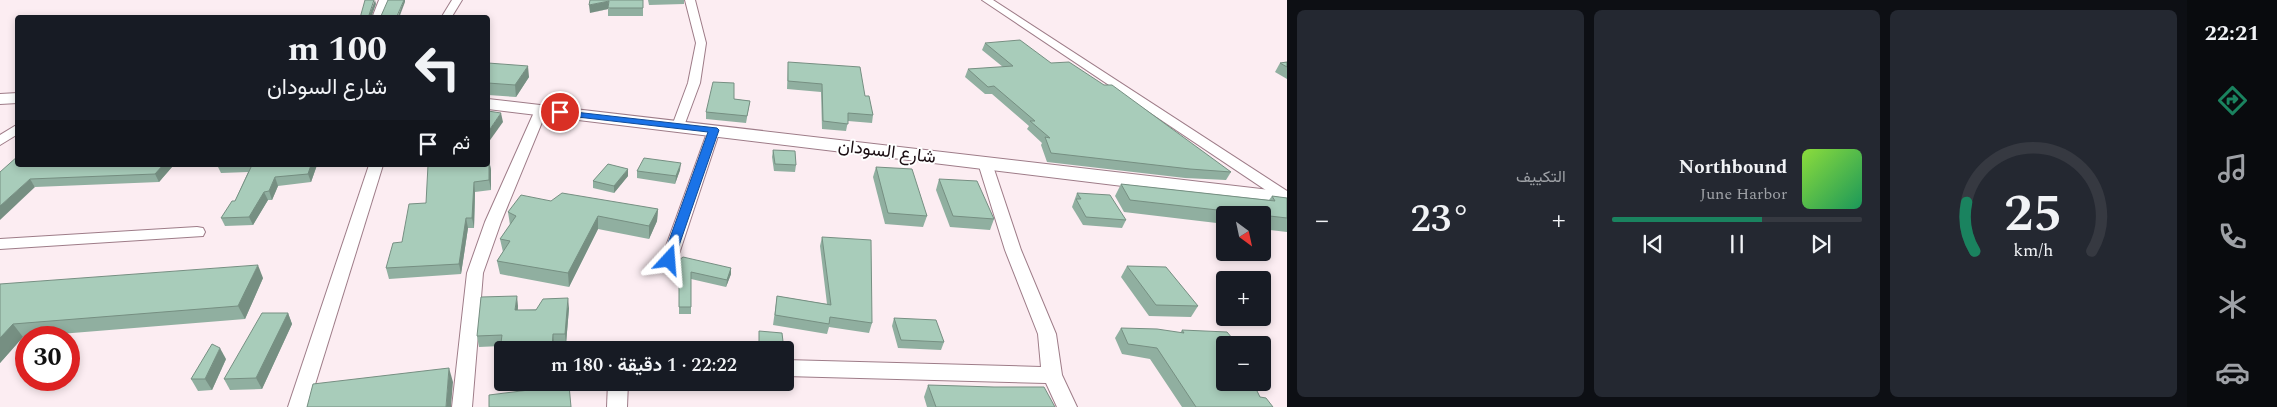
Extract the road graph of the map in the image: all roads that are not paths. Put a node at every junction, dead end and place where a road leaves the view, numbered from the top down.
1 (384, 0) edge
2 (457, 0) edge
3 (690, 0) edge
4 (987, 0) edge
5 (378, 15) edge
6 (448, 15) edge
7 (15, 98) edge
8 (0, 99) edge
9 (490, 104) edge
10 (541, 110) junction
11 (678, 126) junction
12 (15, 130) edge
13 (714, 130) junction
14 (0, 141) edge
15 (985, 163) junction
16 (375, 167) edge
17 (1287, 199) edge
18 (197, 232) dead end
19 (0, 244) edge
20 (669, 260) dead end
21 (794, 368) edge
22 (1052, 375) junction
23 (618, 391) edge
24 (298, 407) edge
25 (462, 407) edge
26 (617, 407) edge
27 (1067, 407) edge

1 - 5 street
2 - 6 street
3 - 11 street
4 - 17 street
7 - 8 main road
9 - 10 main road, شارع السودان
10 - 11 main road, شارع السودان
10 - 25 street
11 - 13 main road, شارع السودان
12 - 14 street
13 - 15 main road, شارع السودان
13 - 20 street
15 - 17 main road, شارع السودان
15 - 22 street
16 - 24 street
18 - 19 street
21 - 22 street
22 - 27 street
23 - 26 street

